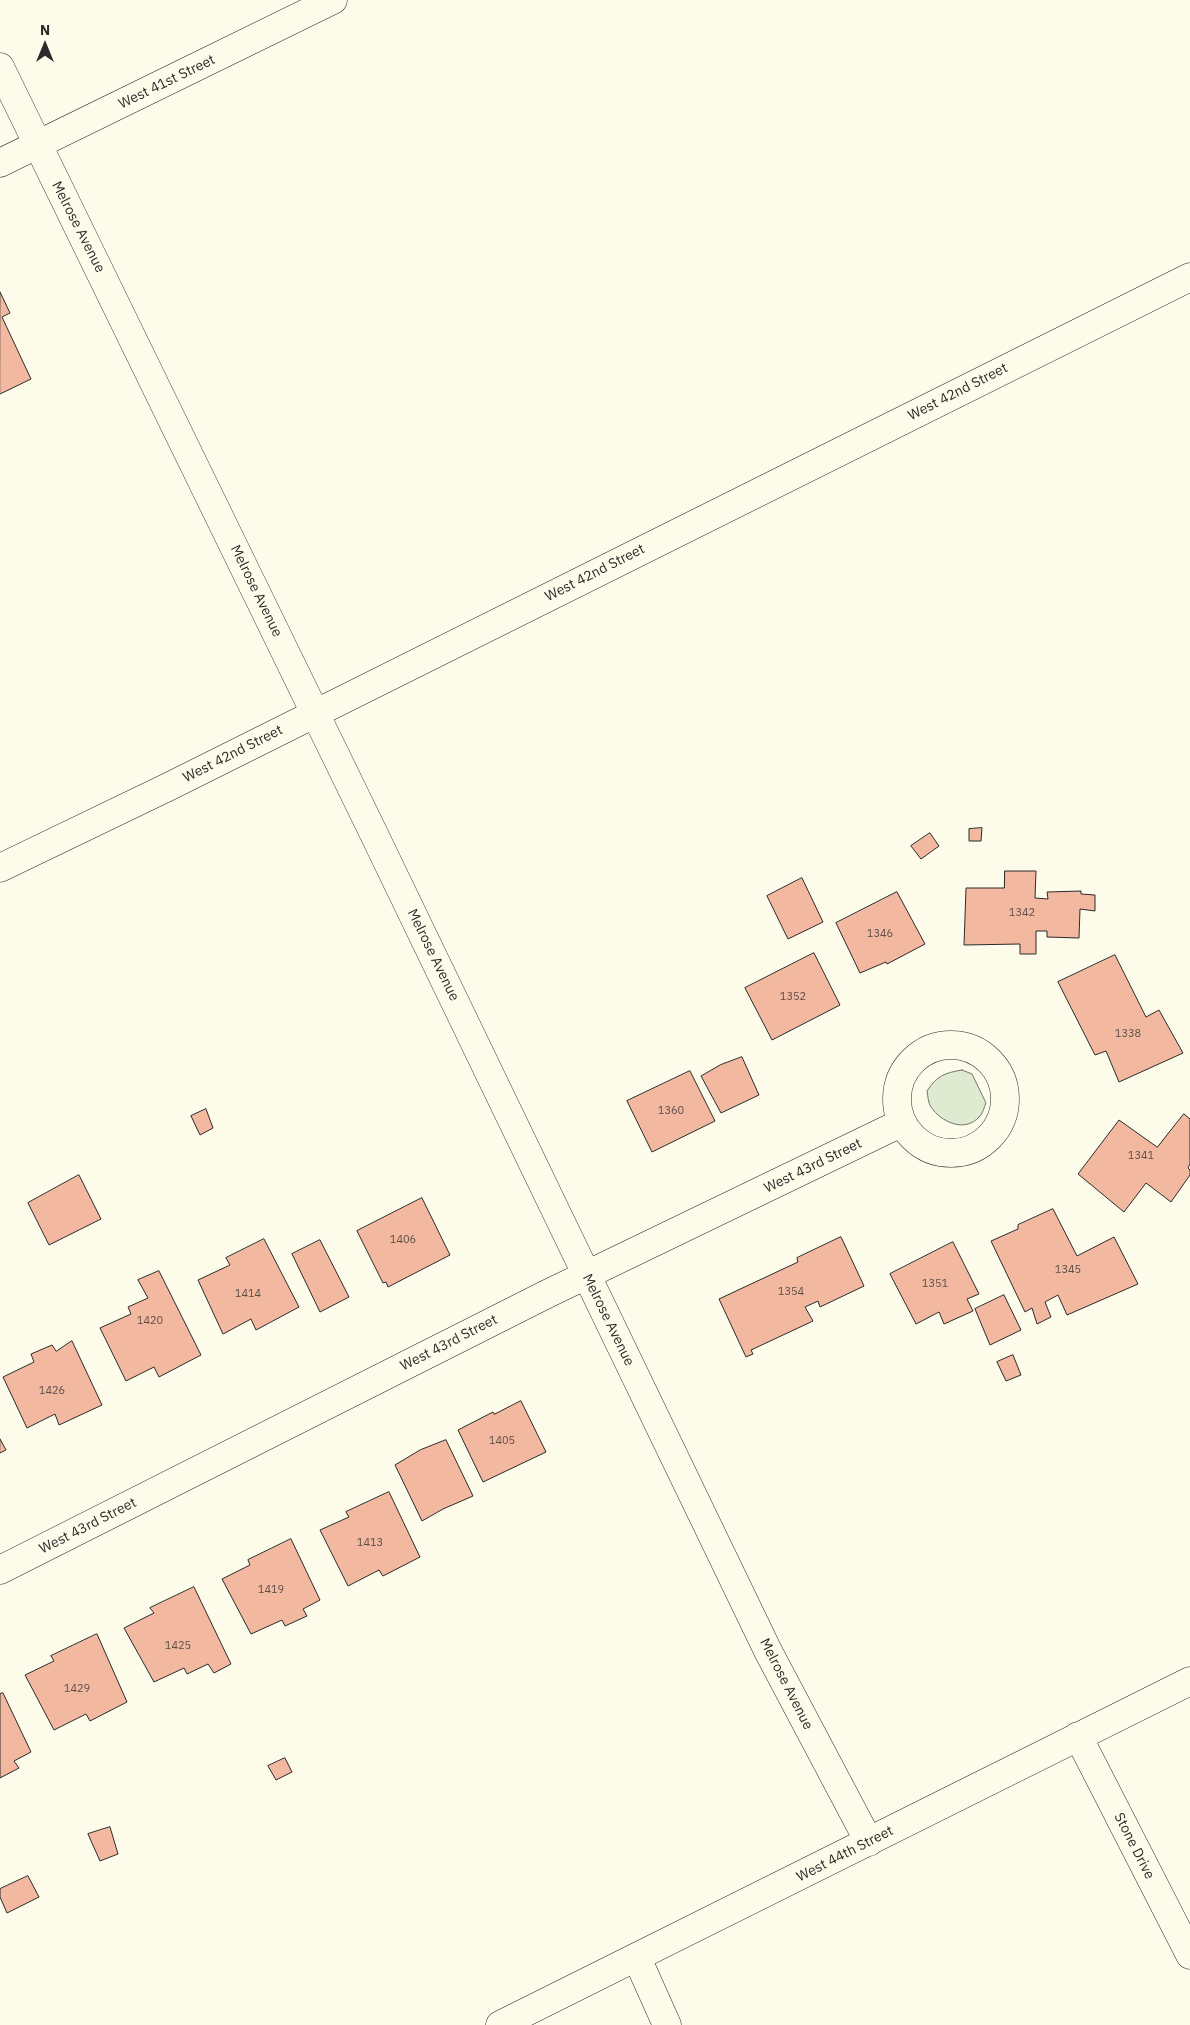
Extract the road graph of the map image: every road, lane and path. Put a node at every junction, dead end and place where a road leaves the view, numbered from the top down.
1 (333, 0) edge
2 (0, 67) edge
3 (37, 145) junction
4 (0, 163) edge
5 (1190, 277) edge
6 (314, 714) junction
7 (0, 868) edge
8 (901, 1123) dead end
9 (587, 1276) junction
10 (0, 1570) edge
11 (1190, 1681) edge
12 (1078, 1736) junction
13 (869, 1842) junction
14 (1190, 1955) edge
15 (636, 1958) junction
16 (500, 2025) edge
17 (667, 2025) edge

1 - 3 street, West 41st Street
2 - 3 street, Melrose Avenue
3 - 4 street, West 41st Street
3 - 6 street, Melrose Avenue
5 - 6 street, West 42nd Street
6 - 7 street, West 42nd Street
6 - 9 street, Melrose Avenue
8 - 9 street, West 43rd Street
9 - 10 street, West 43rd Street
9 - 13 street, Melrose Avenue
11 - 12 street, West 44th Street
12 - 13 street, West 44th Street
12 - 14 street, Stone Drive
13 - 15 street, West 44th Street
15 - 16 street, West 44th Street
15 - 17 street

